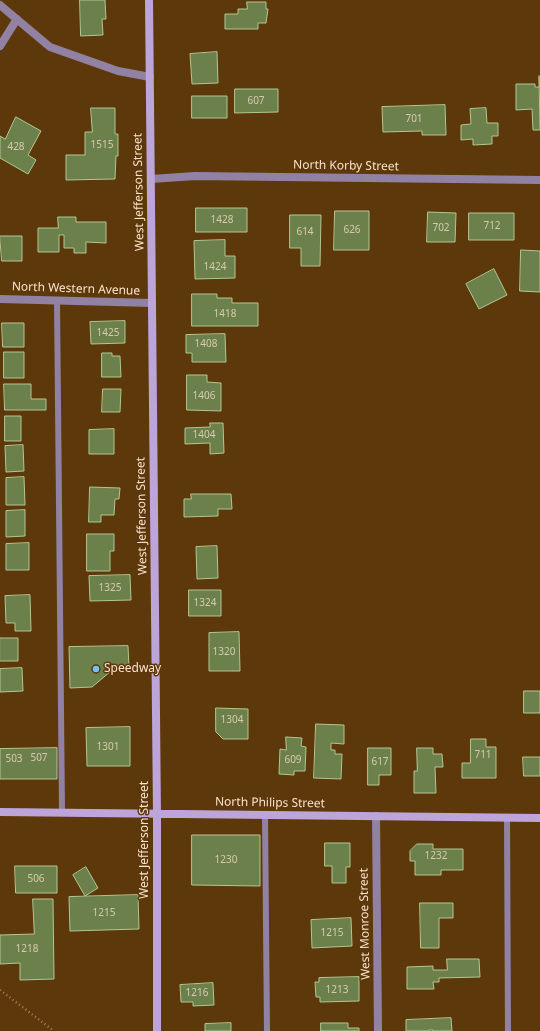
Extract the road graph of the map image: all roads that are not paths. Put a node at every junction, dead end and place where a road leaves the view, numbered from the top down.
1 (149, 0) edge
2 (0, 5) edge
3 (17, 19) junction
4 (0, 46) edge
5 (150, 77) junction
6 (151, 179) junction
7 (540, 180) edge
8 (0, 299) edge
9 (57, 301) junction
10 (152, 303) junction
11 (0, 812) edge
12 (62, 812) junction
13 (157, 814) junction
14 (265, 815) junction
15 (376, 816) junction
16 (507, 817) junction
17 (540, 818) edge
18 (158, 1031) edge
19 (267, 1031) edge
20 (378, 1031) edge
21 (508, 1031) edge

1 - 5 street, West Jefferson Street
2 - 3 street
3 - 4 street
3 - 5 street
5 - 6 street, West Jefferson Street
6 - 7 street, North Korby Street
6 - 10 street, West Jefferson Street
8 - 9 street, North Western Avenue
9 - 10 street, North Western Avenue
9 - 12 lane
10 - 13 street, West Jefferson Street
11 - 12 street, North Philips Street
12 - 13 street, North Philips Street
13 - 14 street, North Philips Street
13 - 18 street, West Jefferson Street
14 - 15 street, North Philips Street
14 - 19 lane
15 - 16 street, North Philips Street
15 - 20 street, West Monroe Street
16 - 17 street, North Philips Street
16 - 21 lane

